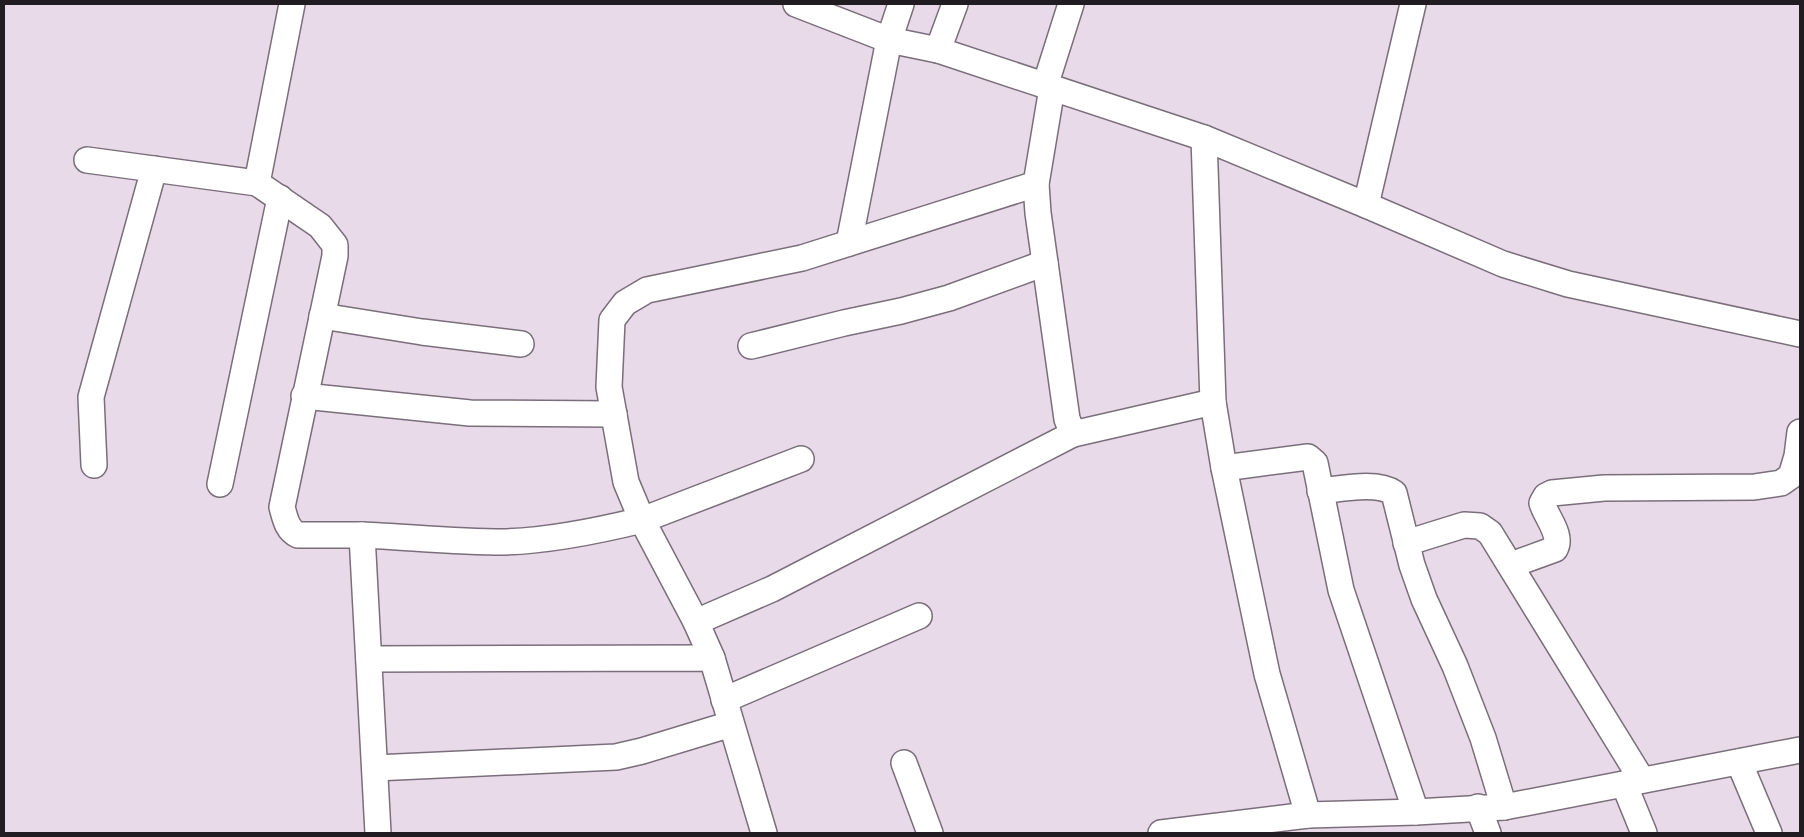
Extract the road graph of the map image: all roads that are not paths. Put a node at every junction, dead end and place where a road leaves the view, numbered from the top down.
1 (292, 4) edge
2 (801, 4) edge
3 (900, 4) edge
4 (955, 4) edge
5 (1071, 4) edge
6 (1414, 4) edge
7 (889, 40) junction
8 (938, 50) junction
9 (1049, 87) junction
10 (1204, 138) junction
11 (87, 160) dead end
12 (154, 169) junction
13 (257, 182) junction
14 (1036, 184) junction
15 (280, 198) junction
16 (1366, 205) junction
17 (849, 244) junction
18 (1045, 263) junction
19 (322, 316) junction
20 (1800, 334) edge
21 (522, 344) dead end
22 (751, 346) dead end
23 (304, 396) junction
24 (1213, 402) junction
25 (614, 414) junction
26 (1800, 432) edge
27 (1073, 434) junction
28 (801, 459) dead end
29 (94, 465) dead end
30 (1224, 468) junction
31 (220, 484) dead end
32 (1320, 491) junction
33 (642, 520) junction
34 (362, 535) junction
35 (1406, 543) junction
36 (1511, 565) junction
37 (919, 616) dead end
38 (696, 622) junction
39 (712, 658) junction
40 (369, 659) junction
41 (724, 700) junction
42 (731, 724) junction
43 (1800, 750) edge
44 (1739, 762) junction
45 (904, 763) dead end
46 (376, 768) junction
47 (1633, 782) junction
48 (1478, 807) junction
49 (1504, 807) junction
50 (1416, 812) junction
51 (1308, 815) junction
52 (1361, 824) edge
53 (378, 833) edge
54 (764, 833) edge
55 (930, 833) edge
56 (1161, 833) edge
57 (1488, 833) edge
58 (1644, 833) edge
59 (1769, 833) edge

1 - 13 street
2 - 7 street
3 - 7 street
4 - 8 street
5 - 9 street
6 - 16 street
7 - 8 street
7 - 17 street
8 - 9 street
9 - 10 street
9 - 14 street
10 - 16 street
10 - 24 street
11 - 12 street
12 - 13 street
12 - 29 street
13 - 15 street
14 - 17 street
14 - 18 street
15 - 19 street
15 - 31 street
16 - 20 street
17 - 25 street
18 - 22 street
18 - 27 street
19 - 21 street
19 - 23 street
23 - 25 street
23 - 34 street
24 - 27 street
24 - 30 street
25 - 33 street
26 - 36 street
27 - 38 street
28 - 33 street
30 - 32 street
30 - 51 street
32 - 35 street
32 - 50 street
33 - 34 street
33 - 38 street
34 - 40 street
35 - 36 street
35 - 49 street
36 - 47 street
37 - 41 street
38 - 39 street
39 - 40 street
39 - 41 street
40 - 46 street
41 - 42 street
42 - 46 street
42 - 54 street
43 - 44 street
44 - 47 street
44 - 59 street
45 - 55 street
46 - 53 street
47 - 49 street
47 - 58 street
48 - 49 street
48 - 50 street
48 - 57 street
50 - 52 street
51 - 52 street
51 - 56 street

